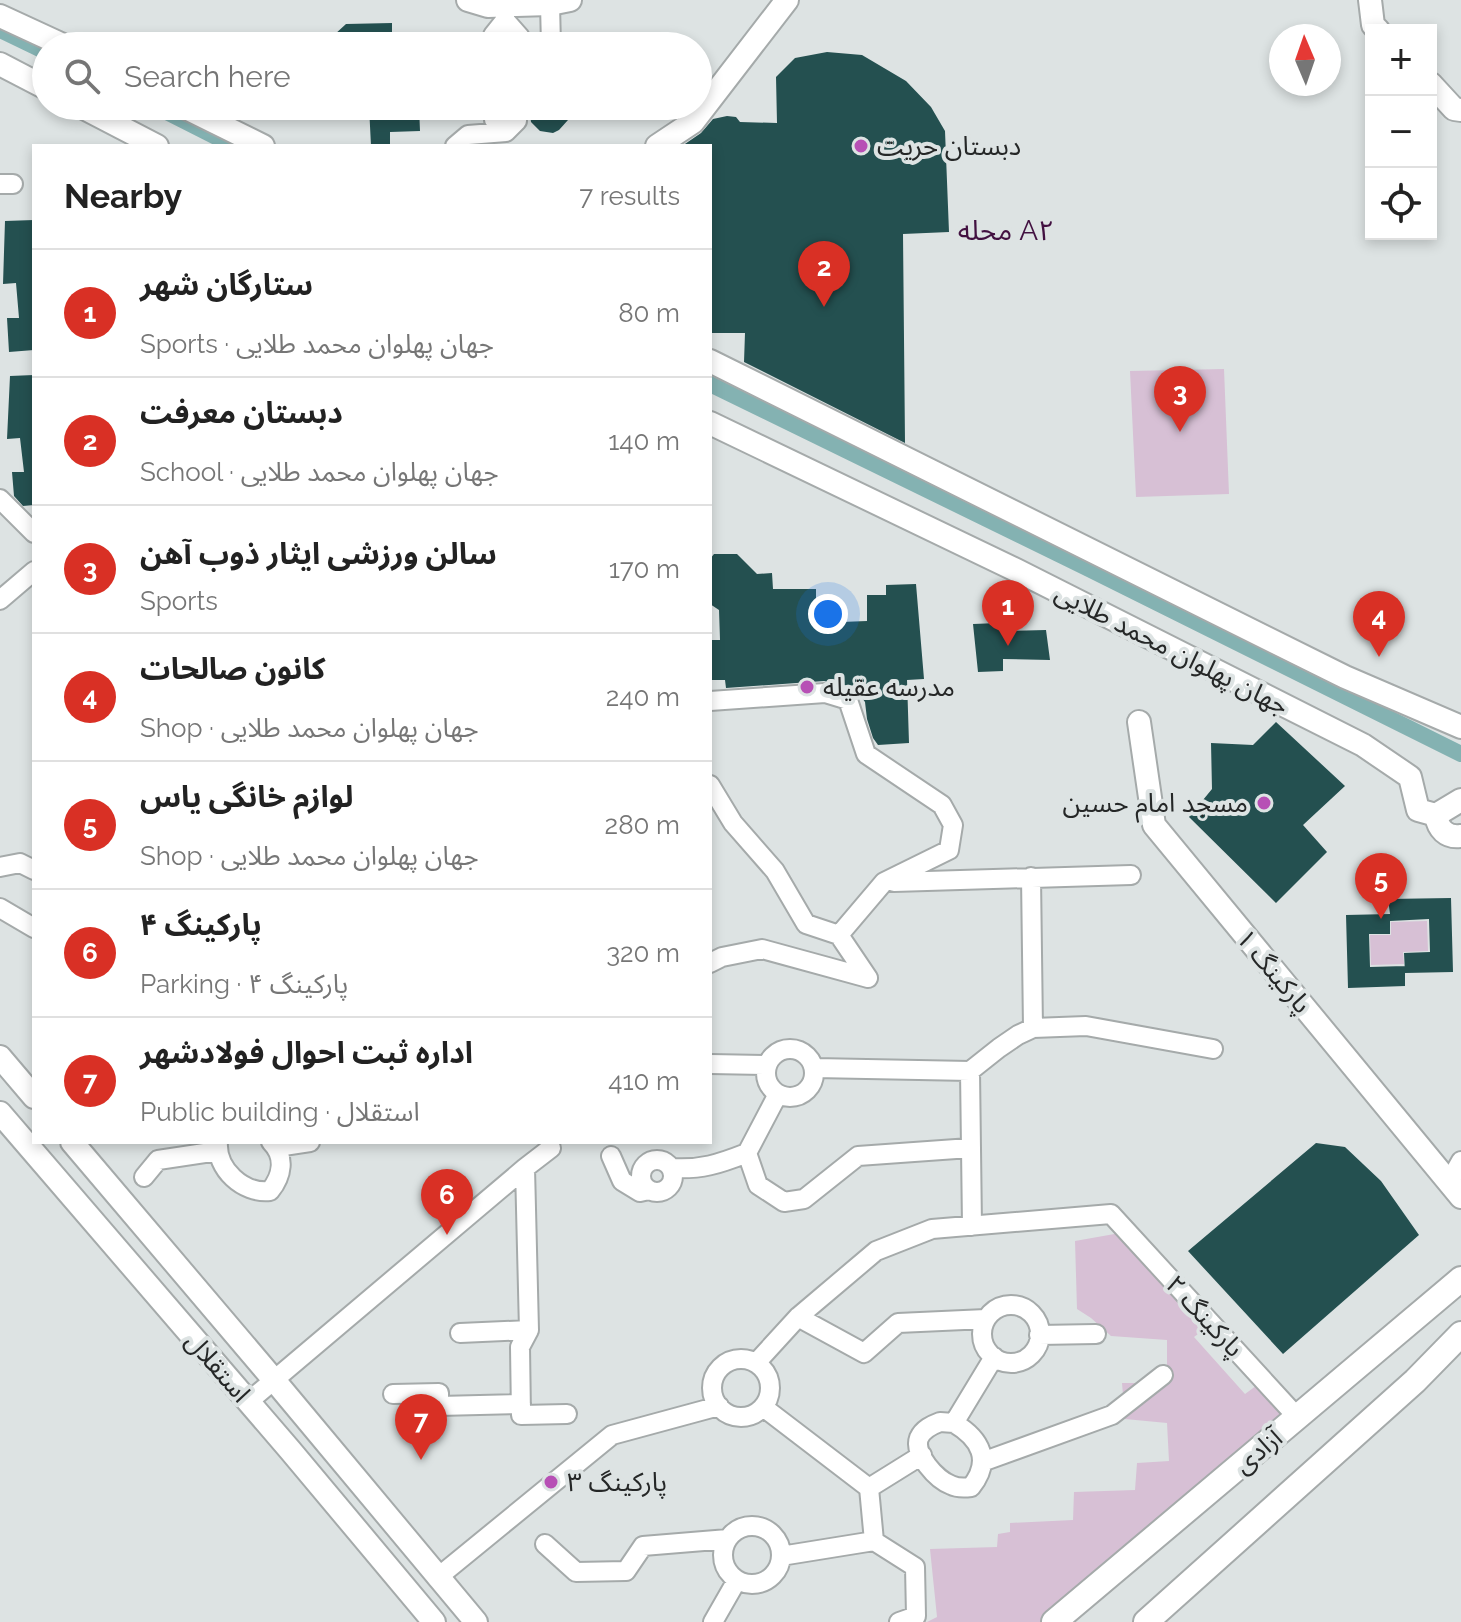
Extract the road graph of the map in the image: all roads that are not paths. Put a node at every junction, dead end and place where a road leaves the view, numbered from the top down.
1 (468, 0) edge
2 (787, 0) edge
3 (1370, 0) edge
4 (560, 2) edge
5 (505, 13) junction
6 (0, 16) edge
7 (1373, 24) edge
8 (35, 32) edge
9 (495, 32) edge
10 (517, 32) edge
11 (554, 32) edge
12 (0, 64) edge
13 (32, 81) edge
14 (1437, 91) edge
15 (712, 97) edge
16 (1461, 110) edge
17 (107, 120) edge
18 (210, 120) edge
19 (494, 120) edge
20 (517, 120) edge
21 (695, 120) edge
22 (506, 132) junction
23 (153, 144) edge
24 (259, 144) edge
25 (457, 144) edge
26 (660, 144) edge
27 (712, 362) edge
28 (712, 424) edge
29 (0, 499) edge
30 (32, 531) edge
31 (32, 573) edge
32 (0, 600) edge
33 (712, 701) edge
34 (1139, 722) dead end
35 (1461, 727) edge
36 (712, 788) edge
37 (1461, 800) edge
38 (1436, 815) junction
39 (1461, 836) edge
40 (0, 867) edge
41 (32, 867) edge
42 (1131, 875) dead end
43 (1031, 877) junction
44 (884, 882) junction
45 (0, 908) edge
46 (32, 927) edge
47 (839, 935) junction
48 (712, 962) edge
49 (1033, 1028) junction
50 (1213, 1049) dead end
51 (0, 1057) edge
52 (712, 1064) edge
53 (767, 1065) junction
54 (815, 1068) junction
55 (970, 1071) junction
56 (778, 1094) junction
57 (32, 1095) edge
58 (0, 1113) edge
59 (74, 1144) edge
60 (549, 1144) edge
61 (274, 1145) edge
62 (218, 1147) edge
63 (970, 1148) junction
64 (747, 1153) junction
65 (611, 1156) dead end
66 (1461, 1161) edge
67 (525, 1168) junction
68 (144, 1177) dead end
69 (1455, 1190) edge
70 (972, 1226) junction
71 (1461, 1279) edge
72 (798, 1317) junction
73 (986, 1319) junction
74 (529, 1330) junction
75 (460, 1333) dead end
76 (1096, 1334) dead end
77 (1461, 1334) edge
78 (1039, 1335) junction
79 (994, 1357) junction
80 (756, 1363) junction
81 (1163, 1375) dead end
82 (274, 1380) junction
83 (393, 1394) dead end
84 (248, 1402) junction
85 (521, 1404) junction
86 (719, 1406) junction
87 (763, 1407) junction
88 (567, 1414) dead end
89 (1298, 1418) junction
90 (954, 1423) junction
91 (922, 1455) junction
92 (982, 1462) junction
93 (869, 1488) junction
94 (728, 1539) junction
95 (874, 1541) junction
96 (545, 1544) dead end
97 (781, 1556) junction
98 (437, 1578) junction
99 (737, 1580) junction
100 (434, 1622) edge
101 (476, 1622) edge
102 (713, 1622) edge
103 (899, 1622) edge
104 (1054, 1622) edge
105 (1146, 1622) edge

1 - 5 street
2 - 15 street
3 - 7 street
4 - 5 street
4 - 11 street
5 - 9 street
5 - 10 street
6 - 8 street
12 - 13 street
14 - 16 street
17 - 23 street
18 - 24 street
19 - 22 street
20 - 22 street
21 - 26 street
22 - 25 street
27 - 35 street, جهان پهلوان محمد طلایی
28 - 38 street, جهان پهلوان محمد طلایی
29 - 30 street
31 - 32 street
33 - 44 street
34 - 69 street, پارکینگ ۱
36 - 47 street
37 - 38 street
38 - 39 street
40 - 41 street
42 - 43 street
43 - 44 street
43 - 49 street
44 - 47 street
45 - 46 street
47 - 48 street
49 - 50 street
49 - 55 street
51 - 57 street
52 - 53 street
53 - 54 street
53 - 56 street
54 - 55 street
54 - 56 street
55 - 63 street
56 - 64 street
58 - 84 street, استقلال
59 - 82 street, استقلال
60 - 67 street
61 - 62 street
62 - 68 street
63 - 64 street
63 - 70 street
64 - 65 street
66 - 69 street
67 - 74 street
67 - 82 street
70 - 72 street
70 - 89 street, پارکینگ ۲
71 - 89 main road, آزادی
72 - 73 street
72 - 80 street
73 - 78 street
73 - 79 street
74 - 75 street
74 - 85 street
76 - 78 street
77 - 105 main road, آزادی
78 - 79 street
79 - 90 street
80 - 86 street
80 - 87 street
81 - 92 street
82 - 84 street
82 - 98 street, استقلال
83 - 85 street
84 - 100 street, استقلال
85 - 88 street
86 - 87 street
86 - 98 street
87 - 93 street
89 - 104 main road, آزادی
90 - 91 street
90 - 92 street
91 - 92 street
91 - 93 street
93 - 95 street
94 - 96 street
94 - 97 street
94 - 99 street
95 - 97 street
95 - 103 street
97 - 99 street
98 - 101 street, استقلال
99 - 102 street

